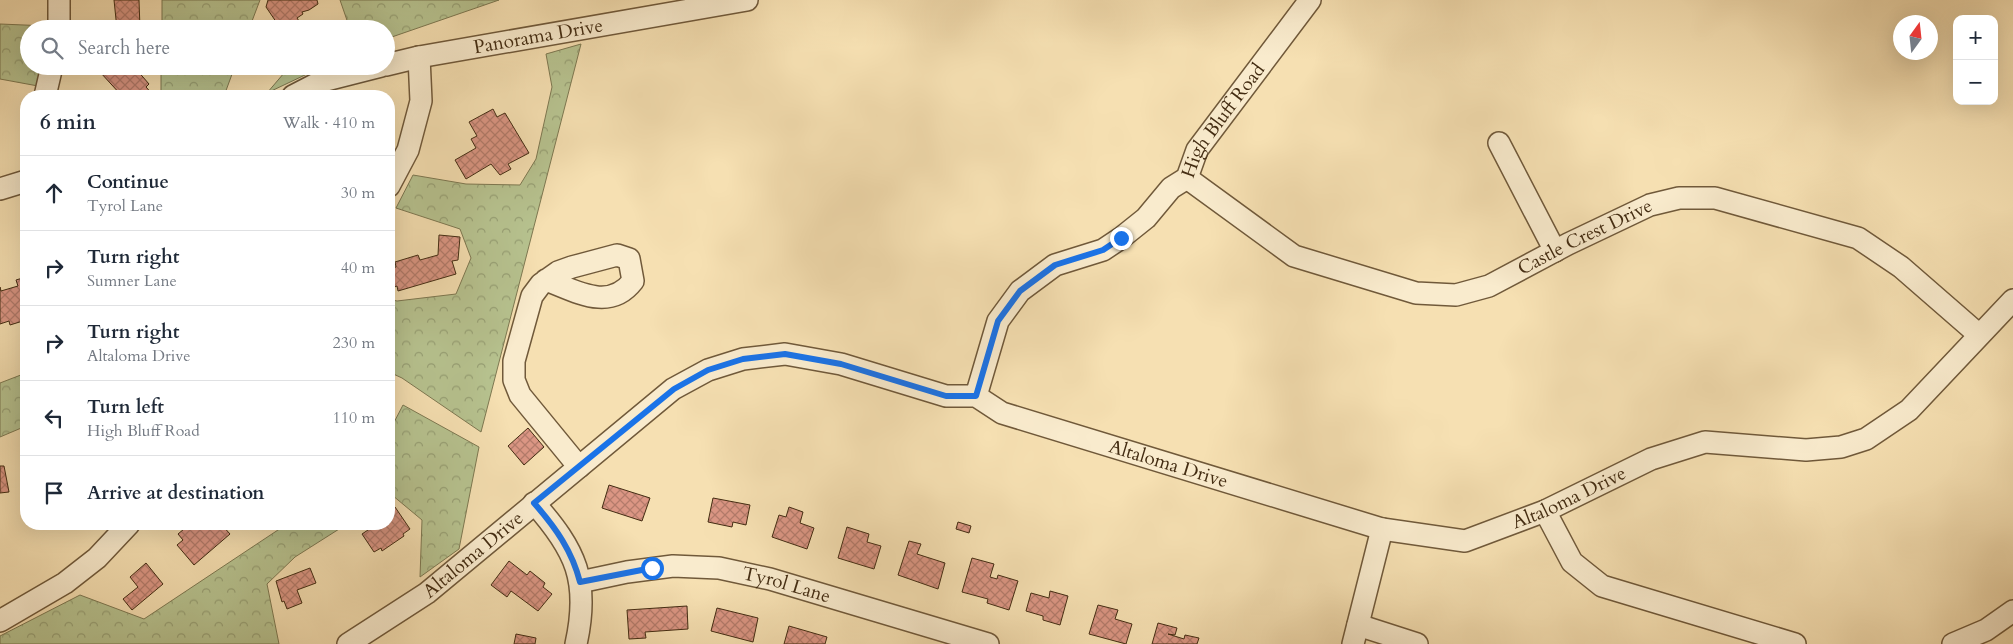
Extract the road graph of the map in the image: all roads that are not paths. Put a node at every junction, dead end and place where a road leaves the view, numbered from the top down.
1 (58, 0) edge
2 (747, 0) edge
3 (1310, 0) edge
4 (59, 20) edge
5 (419, 57) junction
6 (395, 63) edge
7 (50, 75) edge
8 (346, 75) edge
9 (46, 90) edge
10 (305, 90) edge
11 (1499, 143) dead end
12 (395, 175) edge
13 (1187, 178) junction
14 (20, 183) edge
15 (0, 189) edge
16 (1555, 251) junction
17 (546, 280) dead end
18 (2013, 300) edge
19 (1978, 334) junction
20 (976, 396) junction
21 (579, 467) junction
22 (534, 503) junction
23 (1545, 510) junction
24 (1382, 529) junction
25 (123, 530) edge
26 (580, 582) junction
27 (2013, 611) edge
28 (0, 621) edge
29 (1355, 635) edge
30 (348, 644) edge
31 (576, 644) edge
32 (988, 644) edge
33 (1417, 644) edge
34 (1795, 644) edge
35 (1954, 644) edge

1 - 4 street
2 - 5 street, Panorama Drive
3 - 13 street, High Bluff Road
5 - 6 street, Panorama Drive
5 - 12 street
7 - 9 street
8 - 10 street
11 - 16 street
13 - 16 street, Castle Crest Drive
13 - 20 street, High Bluff Road
14 - 15 street
16 - 19 street, Castle Crest Drive
17 - 21 street
18 - 19 street, Altaloma Drive
19 - 23 street, Altaloma Drive
20 - 21 street, Altaloma Drive
20 - 24 street, Altaloma Drive
21 - 22 street, Altaloma Drive
22 - 26 street
22 - 30 street, Altaloma Drive
23 - 24 street, Altaloma Drive
23 - 34 street
24 - 29 street
25 - 28 street
26 - 31 street
26 - 32 street, Tyrol Lane
27 - 35 street
29 - 33 street

